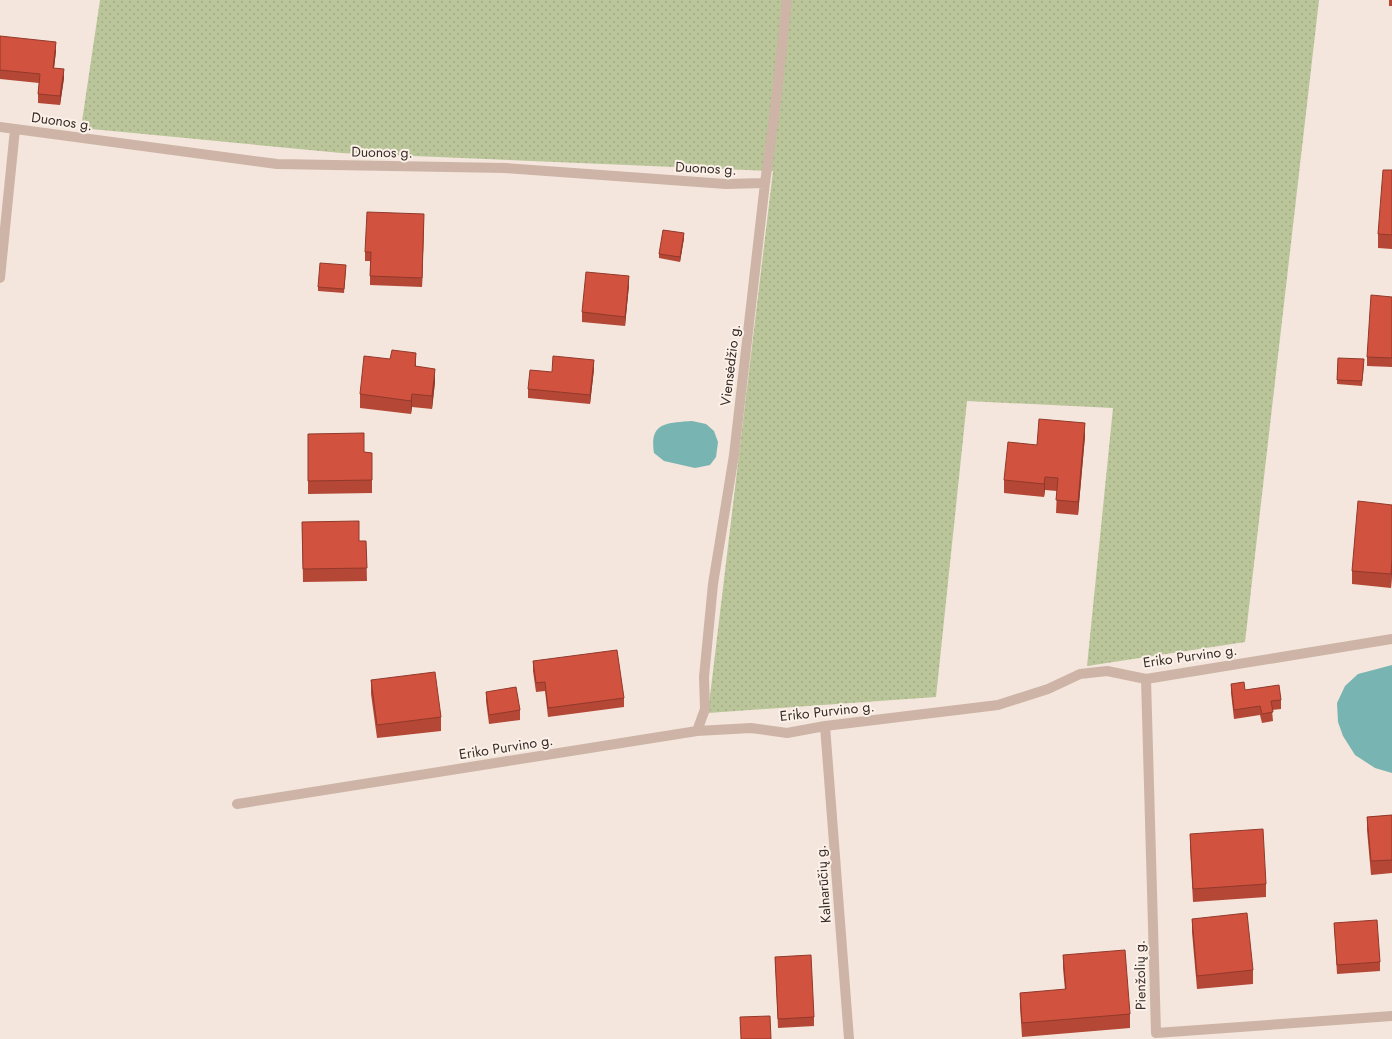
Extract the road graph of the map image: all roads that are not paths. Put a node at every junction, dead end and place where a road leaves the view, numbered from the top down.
1 (787, 0) edge
2 (0, 127) edge
3 (15, 129) junction
4 (765, 183) junction
5 (0, 278) edge
6 (1392, 639) edge
7 (1146, 679) junction
8 (825, 726) junction
9 (697, 731) junction
10 (237, 804) dead end
11 (1392, 1016) edge
12 (849, 1039) edge

1 - 4 street, Viensėdžio g.
2 - 3 street, Duonos g.
3 - 4 street, Duonos g.
3 - 5 street
4 - 9 street, Viensėdžio g.
6 - 7 street, Eriko Purvino g.
7 - 8 street, Eriko Purvino g.
7 - 11 street, Pienžolių g.
8 - 9 street, Eriko Purvino g.
8 - 12 street, Kalnarūčių g.
9 - 10 street, Eriko Purvino g.

